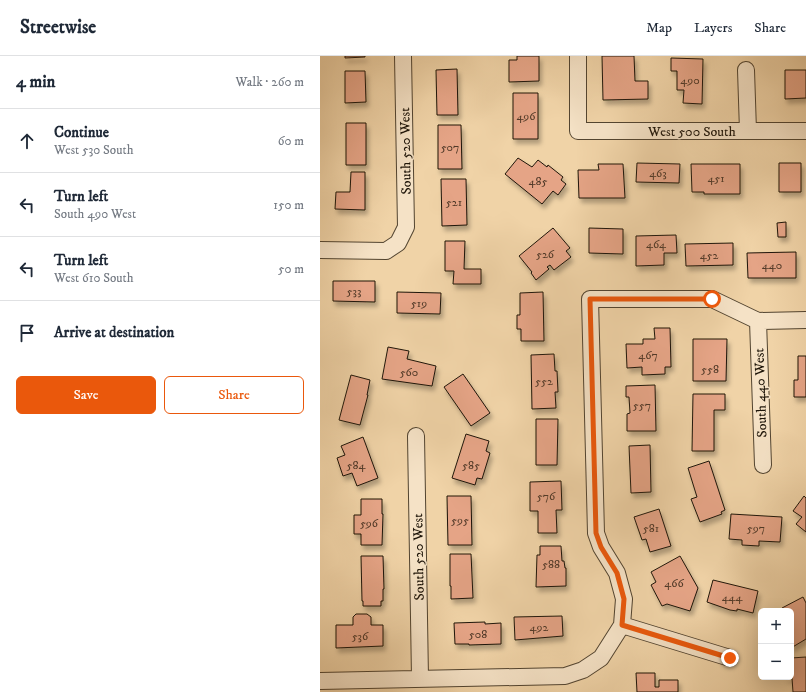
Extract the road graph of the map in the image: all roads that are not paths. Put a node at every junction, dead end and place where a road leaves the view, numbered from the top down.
1 (403, 56) edge
2 (578, 56) edge
3 (746, 70) dead end
4 (748, 130) junction
5 (806, 131) edge
6 (320, 250) edge
7 (806, 320) edge
8 (758, 321) junction
9 (416, 436) dead end
10 (763, 465) dead end
11 (622, 625) junction
12 (730, 658) dead end
13 (420, 678) junction
14 (320, 681) edge

1 - 6 street, South 520 West
2 - 4 street, West 500 South
3 - 4 street
4 - 5 street, West 500 South
7 - 8 street
8 - 10 street, South 440 West
8 - 11 street
9 - 13 street, South 520 West
11 - 12 street
11 - 13 street
13 - 14 street

